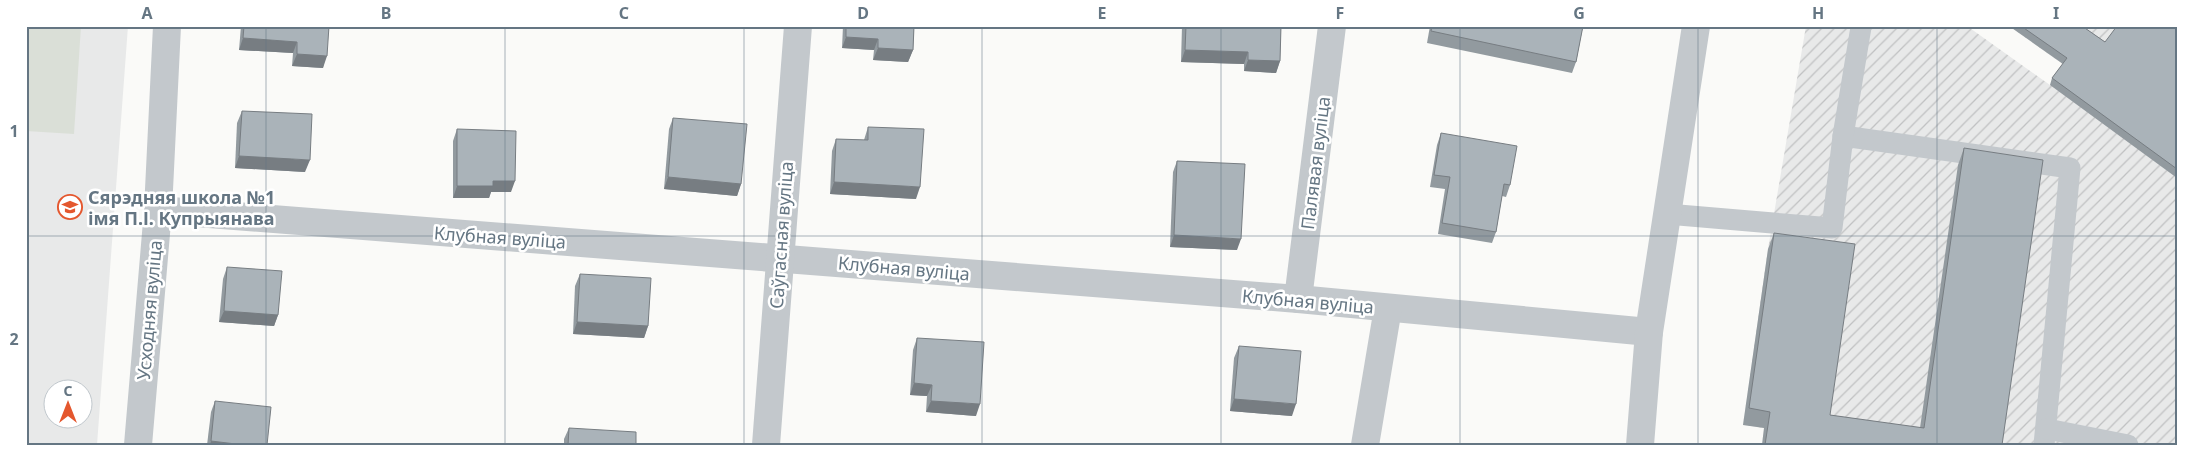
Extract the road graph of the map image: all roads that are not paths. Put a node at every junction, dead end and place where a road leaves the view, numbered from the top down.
1 (166, 26) edge
2 (798, 26) edge
3 (1332, 26) edge
4 (1696, 26) edge
5 (1861, 27) edge
6 (1842, 136) junction
7 (158, 210) junction
8 (1668, 214) junction
9 (780, 258) junction
10 (1298, 299) junction
11 (1388, 308) junction
12 (1649, 332) junction
13 (2046, 437) edge
14 (138, 445) edge
15 (766, 445) edge
16 (1365, 445) edge
17 (1640, 445) edge
18 (2128, 445) edge

1 - 7 street, Усходняя вуліца
2 - 9 street, Саўгасная вуліца
3 - 10 street, Палявая вуліца
4 - 8 street
5 - 6 lane
6 - 8 lane
6 - 13 lane
7 - 9 street, Клубная вуліца
7 - 14 street, Усходняя вуліца
8 - 12 street
9 - 10 street, Клубная вуліца
9 - 15 street, Саўгасная вуліца
10 - 11 street, Клубная вуліца
11 - 12 street, Клубная вуліца
11 - 16 street
12 - 17 street
13 - 18 lane

